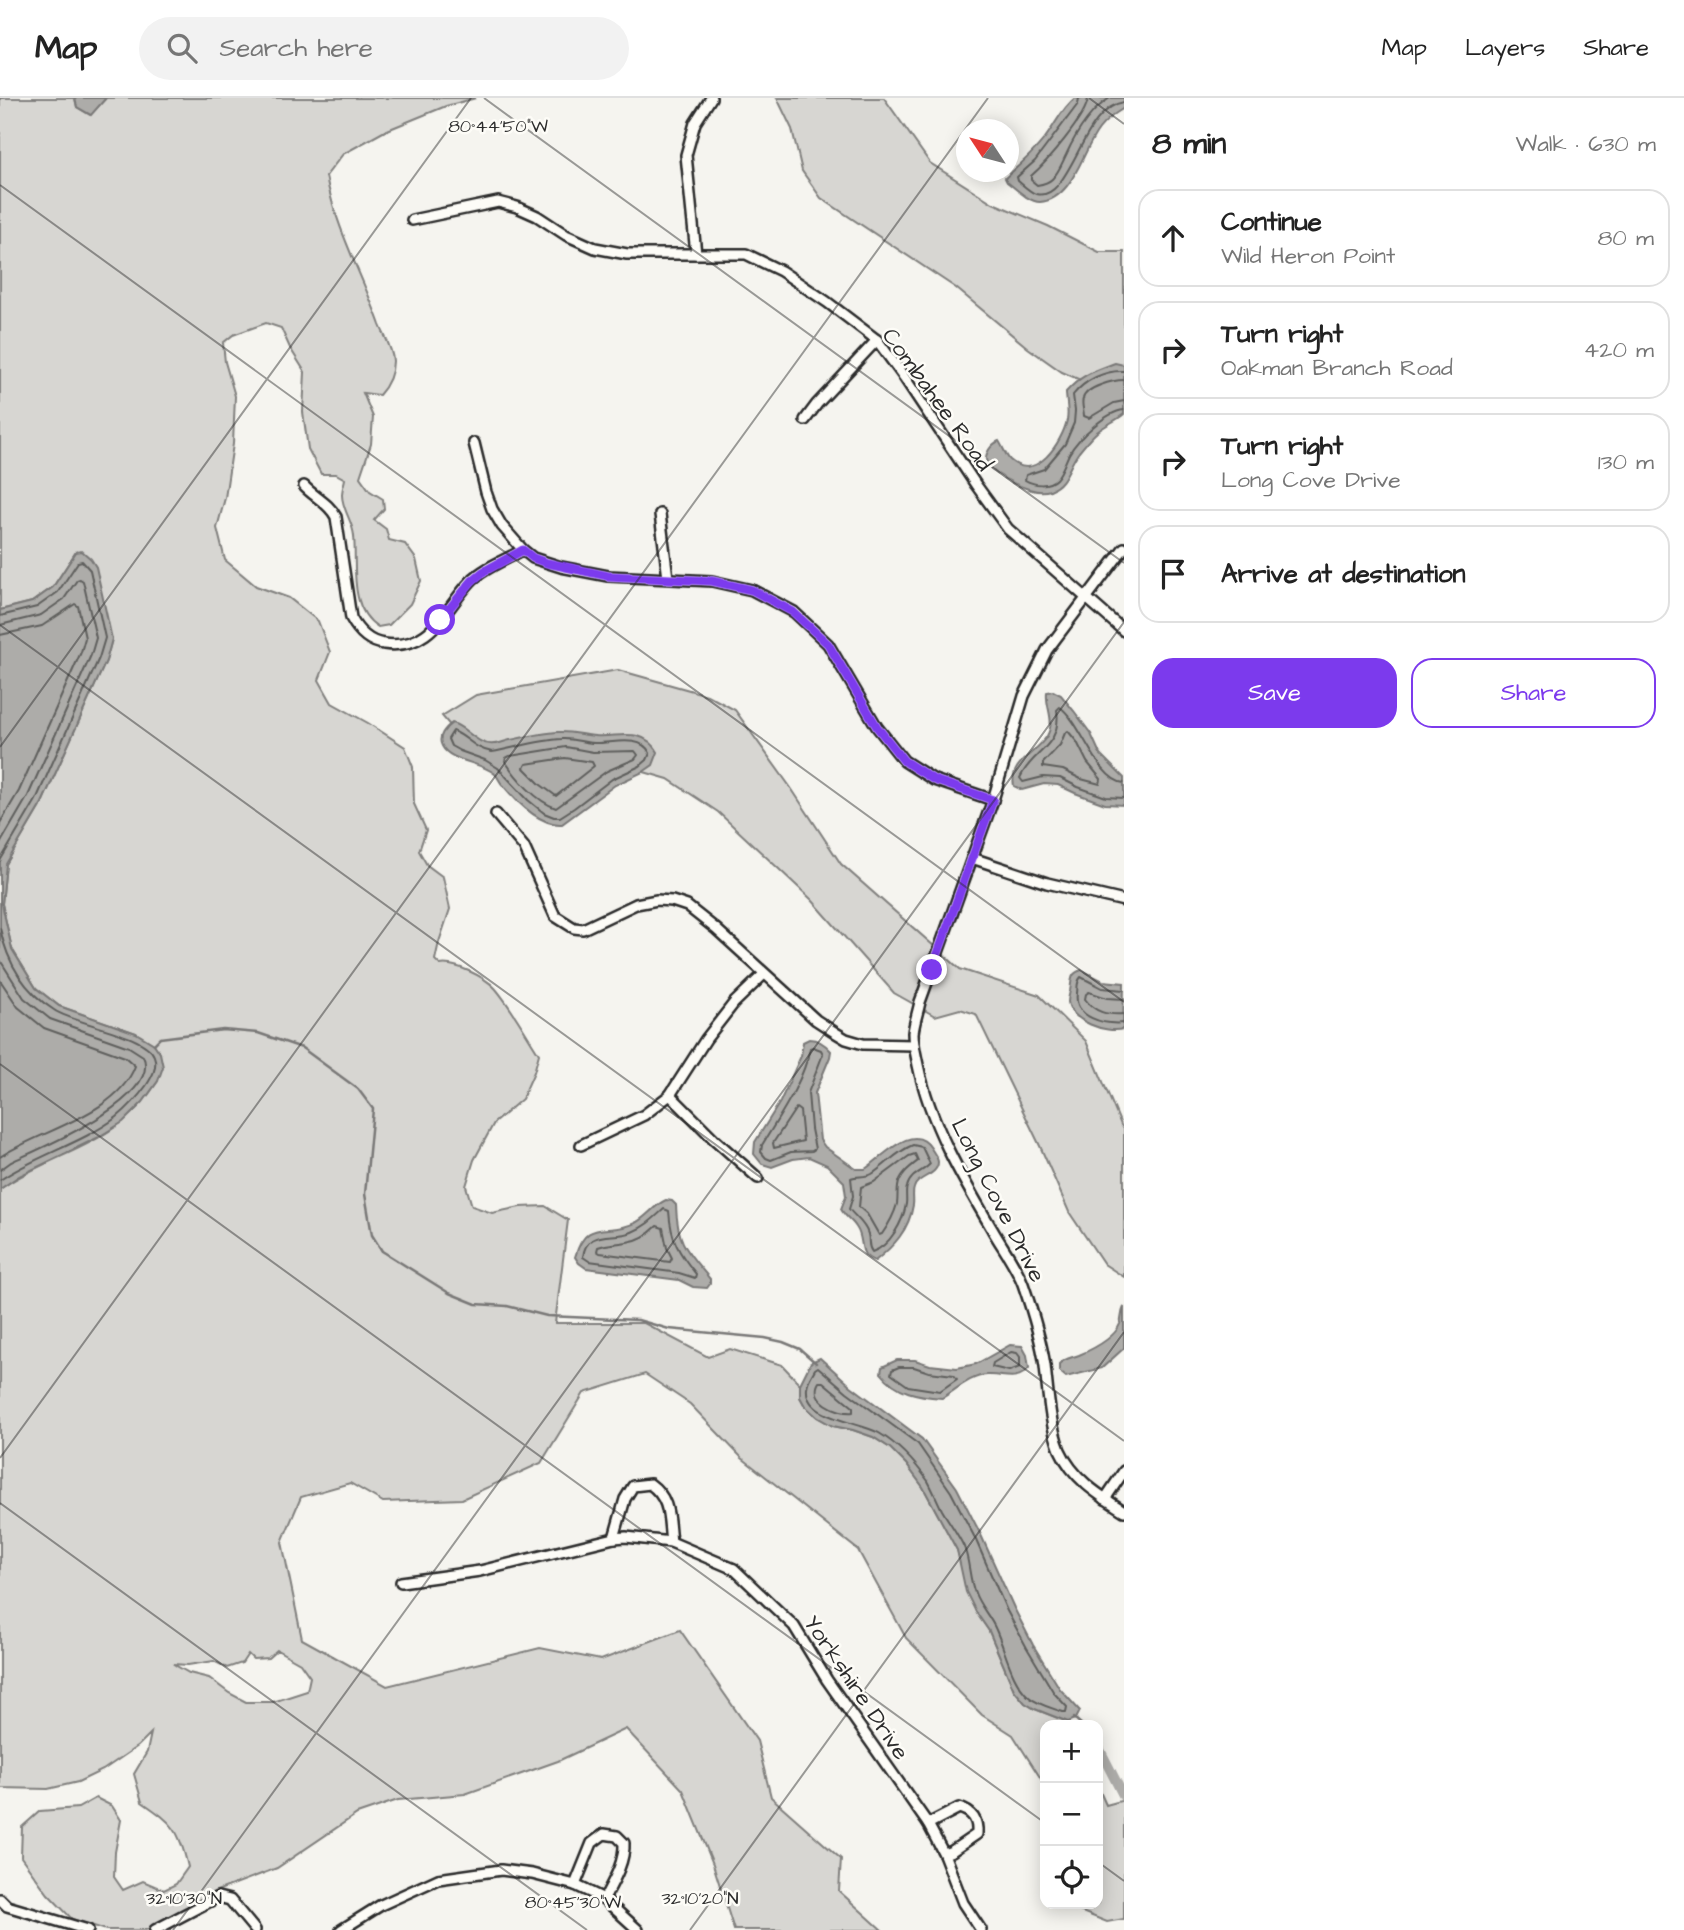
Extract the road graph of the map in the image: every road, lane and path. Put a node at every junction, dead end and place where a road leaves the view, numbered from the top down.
1 (711, 98) edge
2 (412, 220) dead end
3 (696, 254) junction
4 (877, 340) junction
5 (805, 420) dead end
6 (474, 443) dead end
7 (304, 486) dead end
8 (660, 514) dead end
9 (1124, 548) edge
10 (523, 550) junction
11 (668, 578) junction
12 (1086, 598) junction
13 (1124, 631) edge
14 (993, 800) junction
15 (496, 814) dead end
16 (972, 858) junction
17 (1124, 901) edge
18 (764, 974) junction
19 (914, 1045) junction
20 (670, 1095) junction
21 (581, 1145) dead end
22 (758, 1178) dead end
23 (1124, 1471) edge
24 (1105, 1499) junction
25 (1124, 1511) edge
26 (614, 1538) junction
27 (671, 1542) junction
28 (401, 1582) dead end
29 (928, 1824) junction
30 (944, 1854) junction
31 (575, 1885) junction
32 (0, 1899) edge
33 (604, 1899) junction
34 (88, 1930) edge
35 (155, 1930) edge
36 (255, 1930) edge
37 (341, 1930) edge
38 (638, 1930) edge
39 (981, 1930) edge

1 - 3 street
2 - 3 street, Combahee Road
3 - 4 street, Combahee Road
4 - 5 street
4 - 12 street, Combahee Road
6 - 10 street
7 - 10 street
8 - 11 street
9 - 12 street, Long Cove Drive
10 - 11 street
11 - 14 street
12 - 13 street, Combahee Road
12 - 14 street, Long Cove Drive
14 - 16 street, Long Cove Drive
15 - 18 street
16 - 17 street
16 - 19 street, Long Cove Drive
18 - 19 street
18 - 20 street
19 - 24 street, Long Cove Drive
20 - 21 street
20 - 22 street
23 - 24 street
24 - 25 street, Long Cove Drive
26 - 27 street, Yorkshire Drive
26 - 27 street
26 - 28 street, Yorkshire Drive
27 - 29 street, Yorkshire Drive
29 - 30 street, Yorkshire Drive
29 - 30 street
30 - 39 street, Yorkshire Drive
31 - 33 street
31 - 33 street
31 - 37 street
32 - 34 street
33 - 38 street
35 - 36 street

